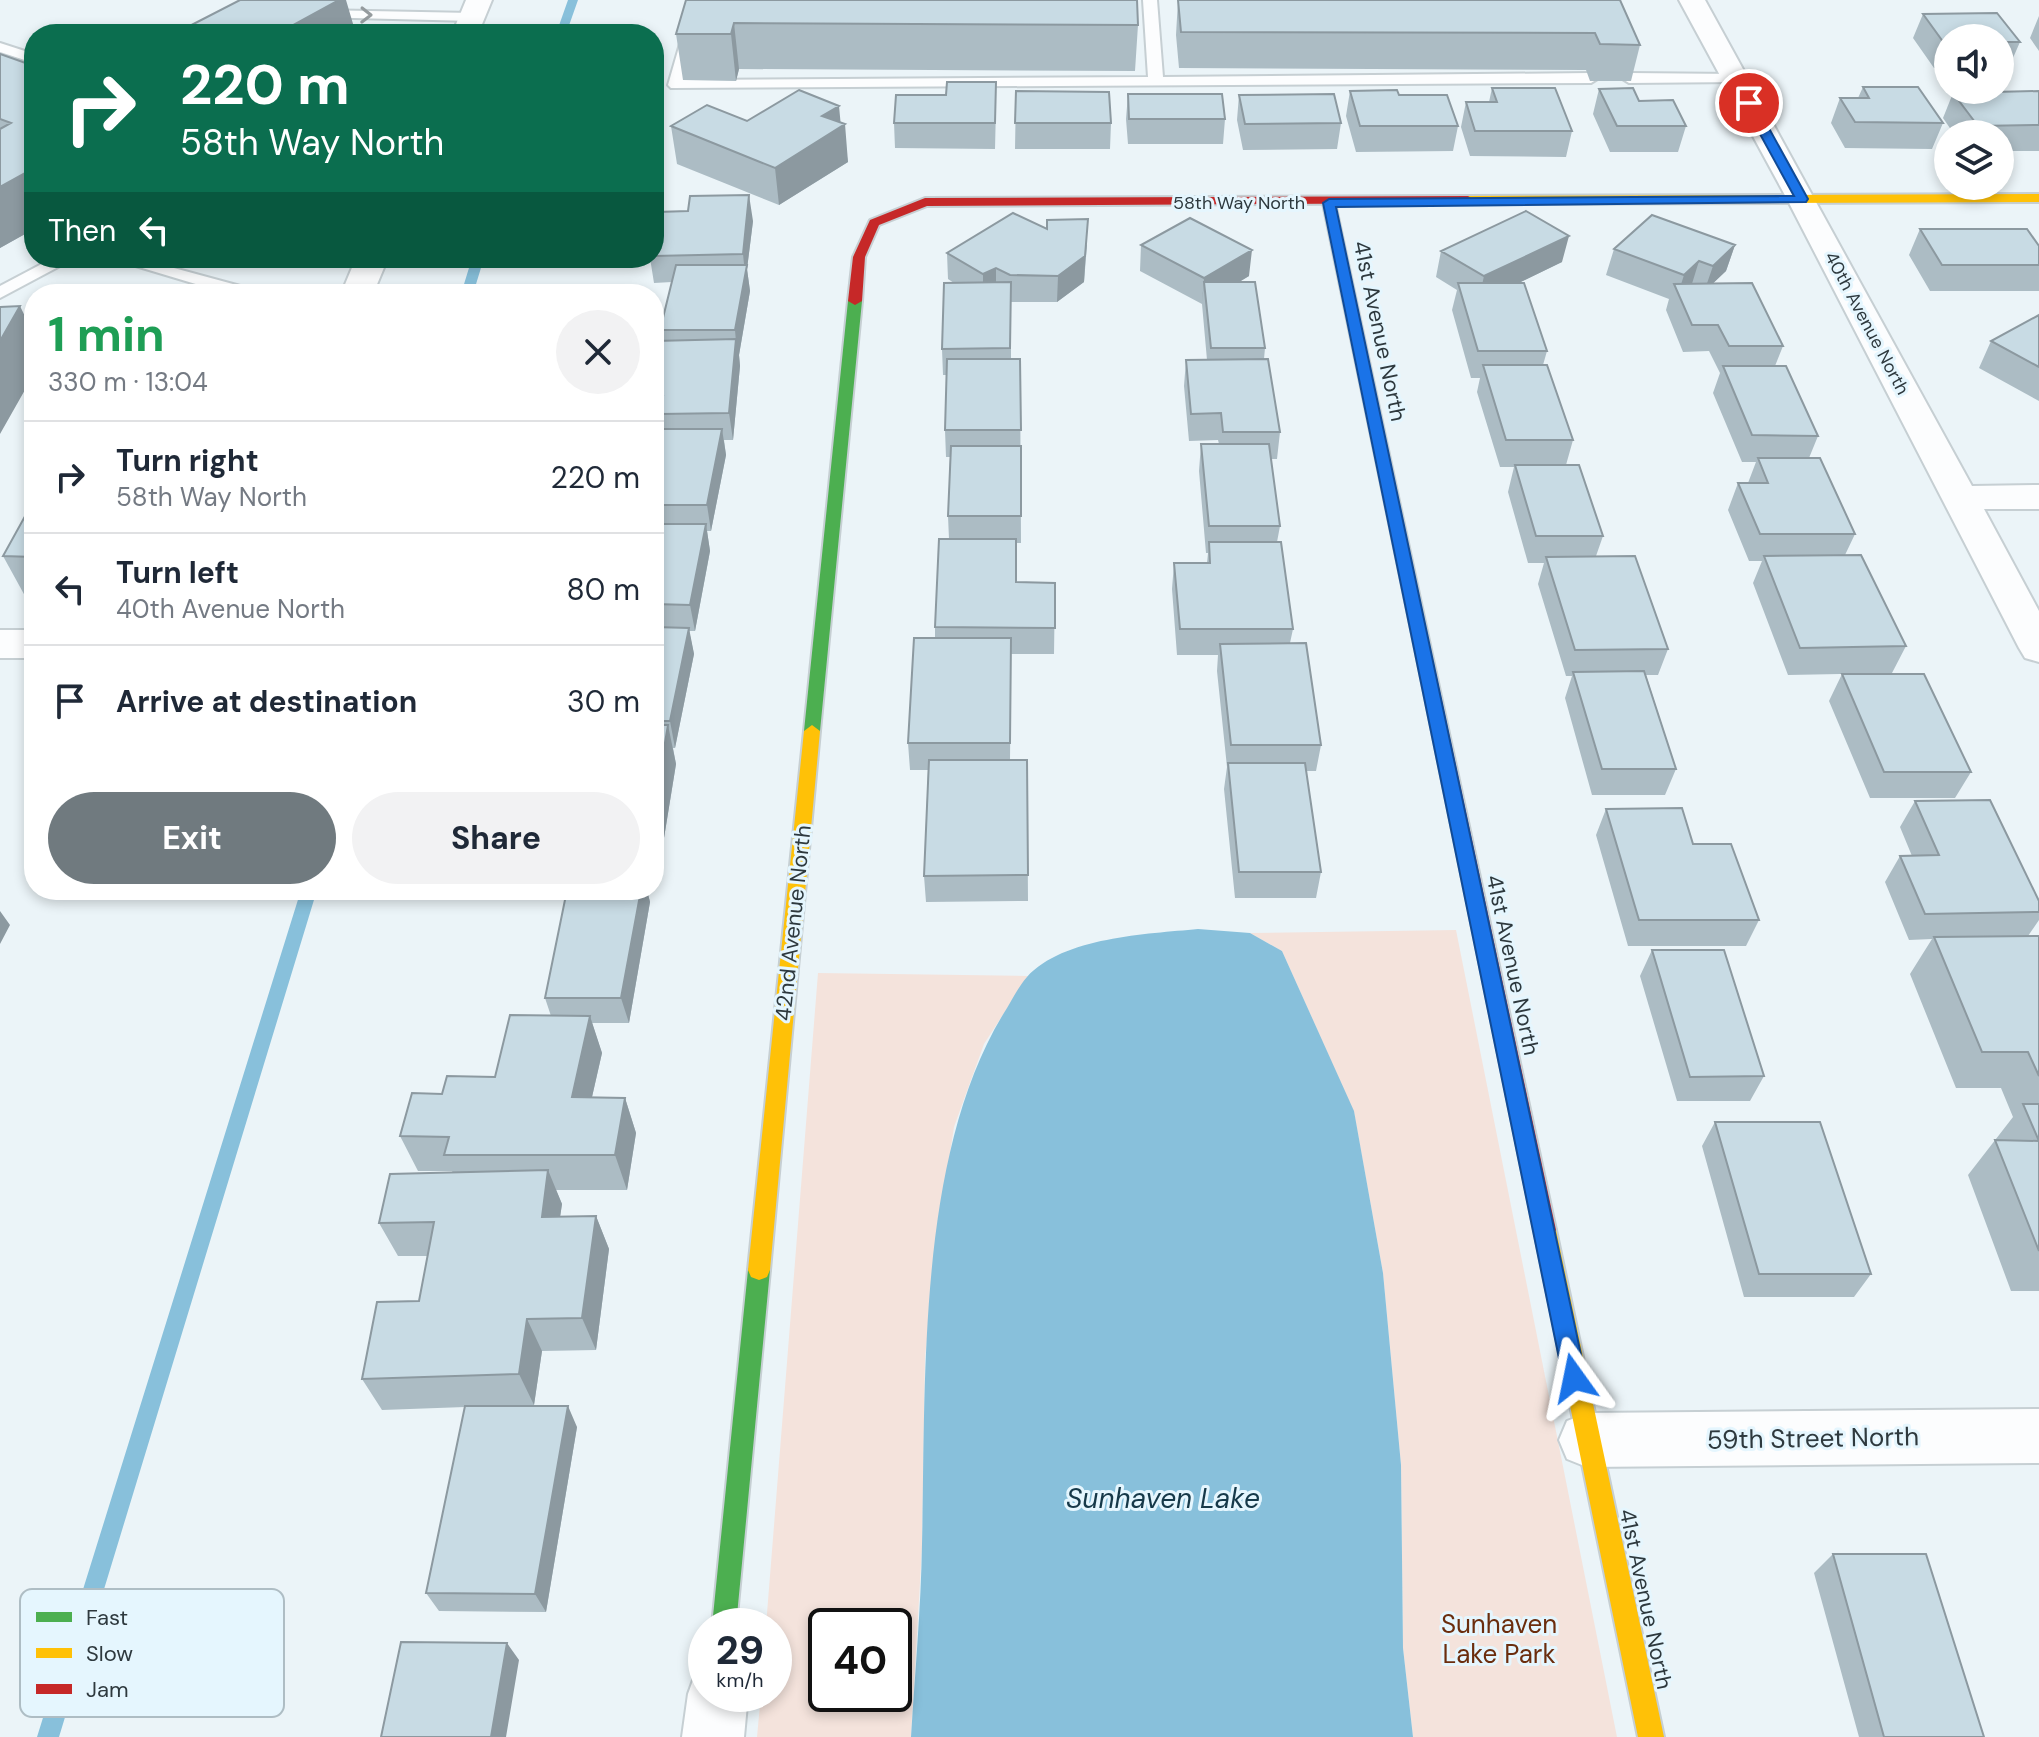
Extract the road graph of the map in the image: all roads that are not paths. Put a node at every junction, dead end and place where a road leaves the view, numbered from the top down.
1 (717, 0) edge
2 (1150, 0) edge
3 (1692, 0) edge
4 (308, 14) edge
5 (472, 17) edge
6 (0, 47) edge
7 (24, 55) edge
8 (1591, 78) dead end
9 (1629, 78) edge
10 (1735, 79) junction
11 (1156, 81) junction
12 (2039, 198) edge
13 (1802, 199) junction
14 (1329, 203) junction
15 (874, 223) joint
16 (47, 268) edge
17 (154, 268) edge
18 (213, 284) edge
19 (0, 293) edge
20 (2039, 497) edge
21 (1958, 498) junction
22 (0, 644) edge
23 (24, 644) edge
24 (2039, 648) edge
25 (2039, 1436) edge
26 (1587, 1440) junction
27 (726, 1608) edge
28 (716, 1712) edge
29 (713, 1737) edge
30 (1651, 1737) edge

1 - 11 lane
2 - 11 lane
3 - 10 street, 40th Avenue North
4 -> 5 lane
6 - 7 lane
8 - 11 lane
9 - 10 lane
10 - 13 street, 40th Avenue North
12 - 13 street, 58th Way North
13 - 14 street, 58th Way North
13 - 21 street, 40th Avenue North
14 - 15 street, 58th Way North
14 - 26 street, 41st Avenue North
15 - 27 street, 42nd Avenue North
16 - 19 lane
17 - 18 lane
20 - 21 street
21 - 24 street, 40th Avenue North
22 - 23 street
25 - 26 street, 59th Street North
26 - 30 street, 41st Avenue North
28 - 29 street

